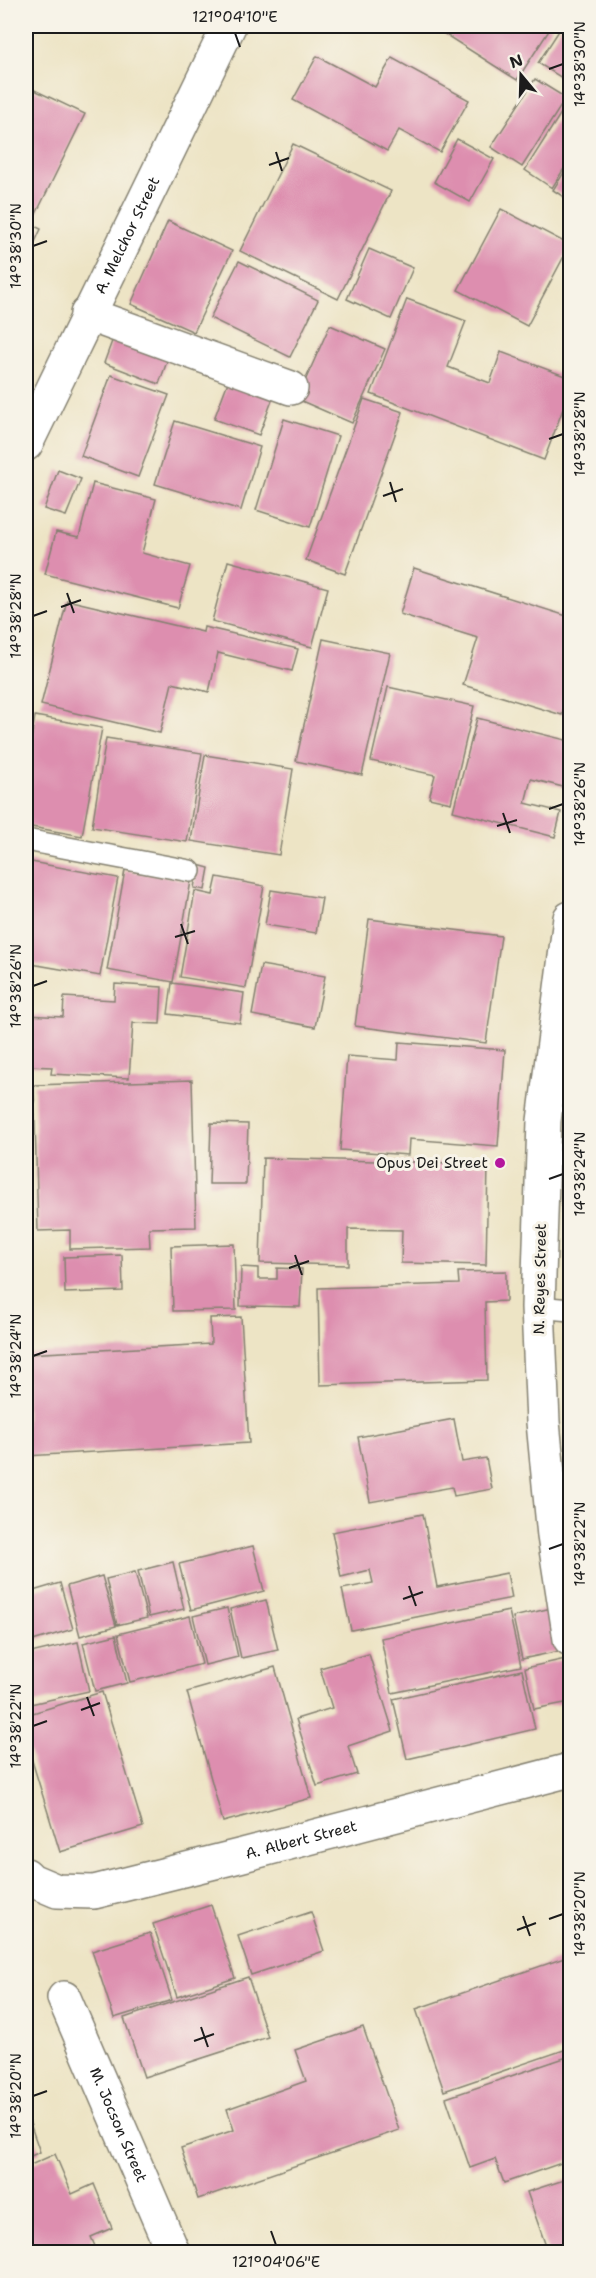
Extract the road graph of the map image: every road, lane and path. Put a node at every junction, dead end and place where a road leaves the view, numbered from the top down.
1 (230, 26) edge
2 (87, 314) junction
3 (291, 387) dead end
4 (26, 444) edge
5 (26, 840) edge
6 (190, 870) dead end
7 (570, 918) edge
8 (538, 1307) junction
9 (570, 1310) edge
10 (570, 1639) edge
11 (570, 1770) edge
12 (28, 1878) edge
13 (64, 1998) dead end
14 (172, 2253) edge

1 - 2 street, A. Melchor Street
2 - 3 street
2 - 4 street, A. Melchor Street
5 - 6 lane
7 - 8 street, N. Reyes Street
8 - 9 lane
8 - 10 street, N. Reyes Street
11 - 12 street, A. Albert Street
13 - 14 street, M. Jocson Street

